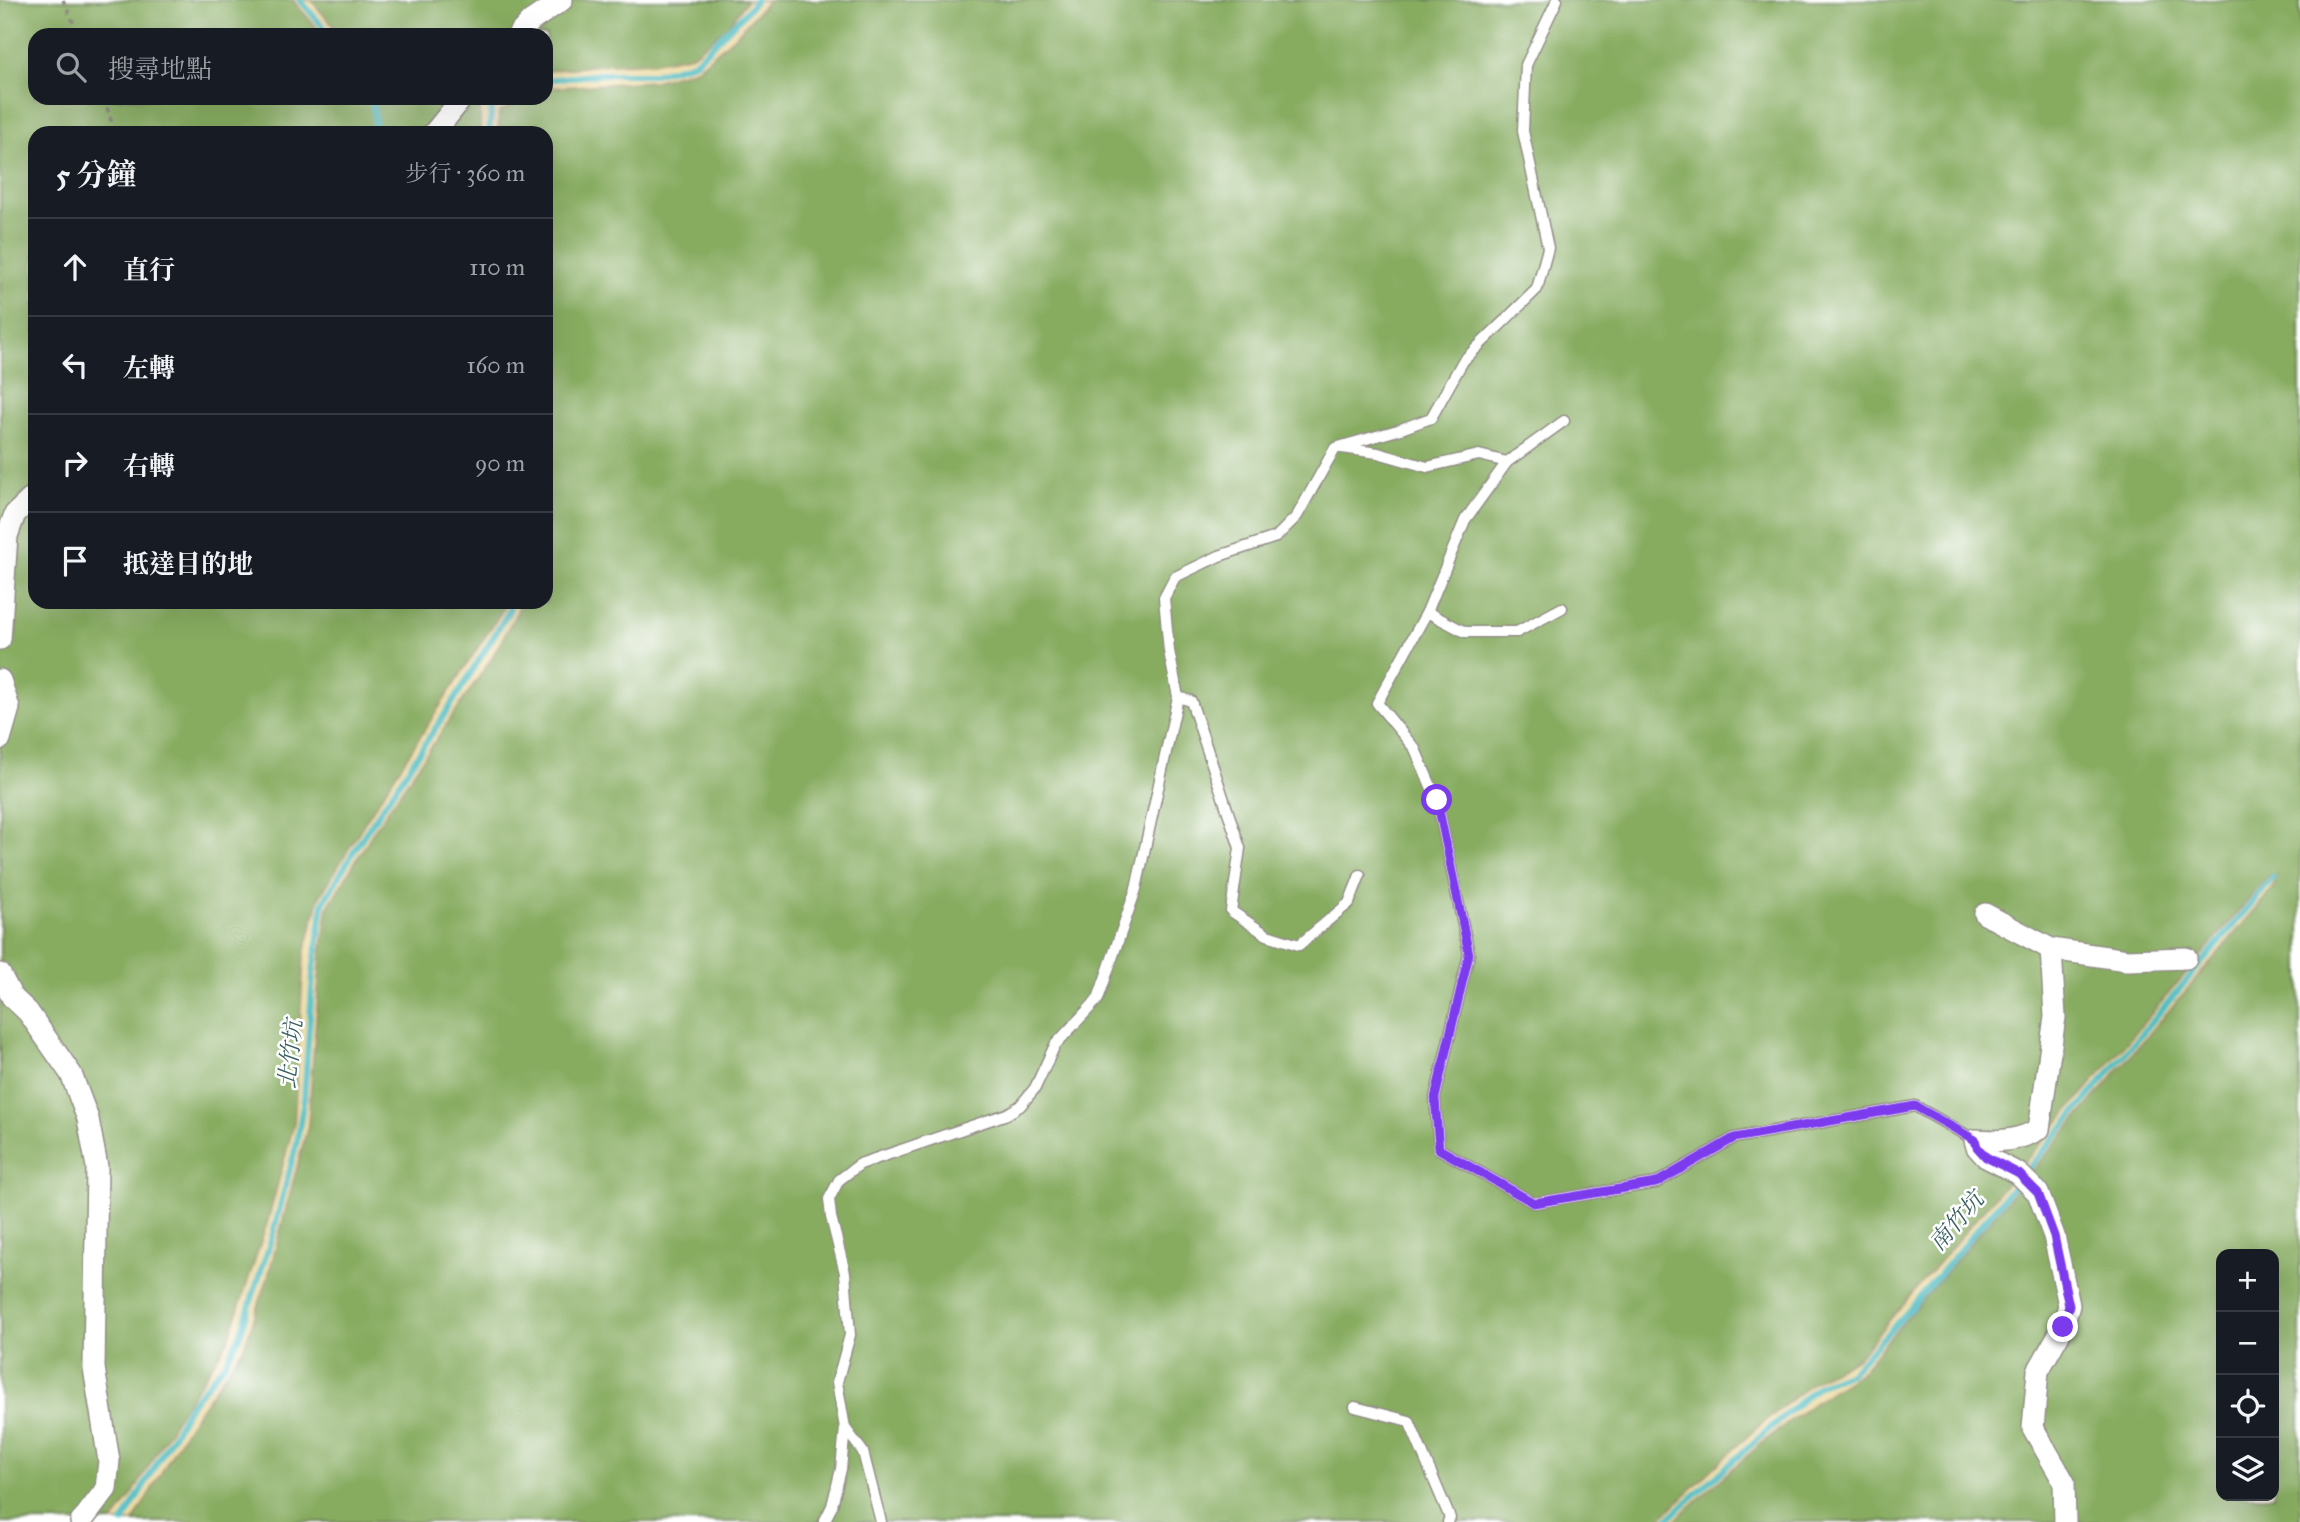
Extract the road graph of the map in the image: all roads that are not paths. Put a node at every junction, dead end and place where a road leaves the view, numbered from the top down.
1 (562, 0) edge
2 (1557, 0) edge
3 (525, 28) edge
4 (456, 105) edge
5 (440, 126) edge
6 (1564, 421) dead end
7 (1335, 447) junction
8 (1507, 462) junction
9 (28, 502) edge
10 (1562, 608) dead end
11 (1427, 612) junction
12 (0, 639) edge
13 (0, 680) edge
14 (1178, 697) junction
15 (0, 739) edge
16 (1360, 875) dead end
17 (1984, 914) dead end
18 (2051, 949) junction
19 (2186, 958) dead end
20 (0, 974) edge
21 (1975, 1140) junction
22 (1355, 1407) dead end
23 (845, 1428) junction
24 (81, 1522) edge
25 (824, 1522) edge
26 (881, 1522) edge
27 (1448, 1522) edge
28 (2065, 1522) edge

1 - 3 street
2 - 7 lane
4 - 5 street
6 - 8 lane
7 - 8 lane
7 - 14 lane
8 - 11 lane
9 - 12 street
10 - 11 lane
11 - 21 lane
13 - 15 street
14 - 16 lane
14 - 23 lane
17 - 18 street
18 - 19 street
18 - 21 street
20 - 24 street
21 - 28 street
22 - 27 lane
23 - 25 lane
23 - 26 lane

